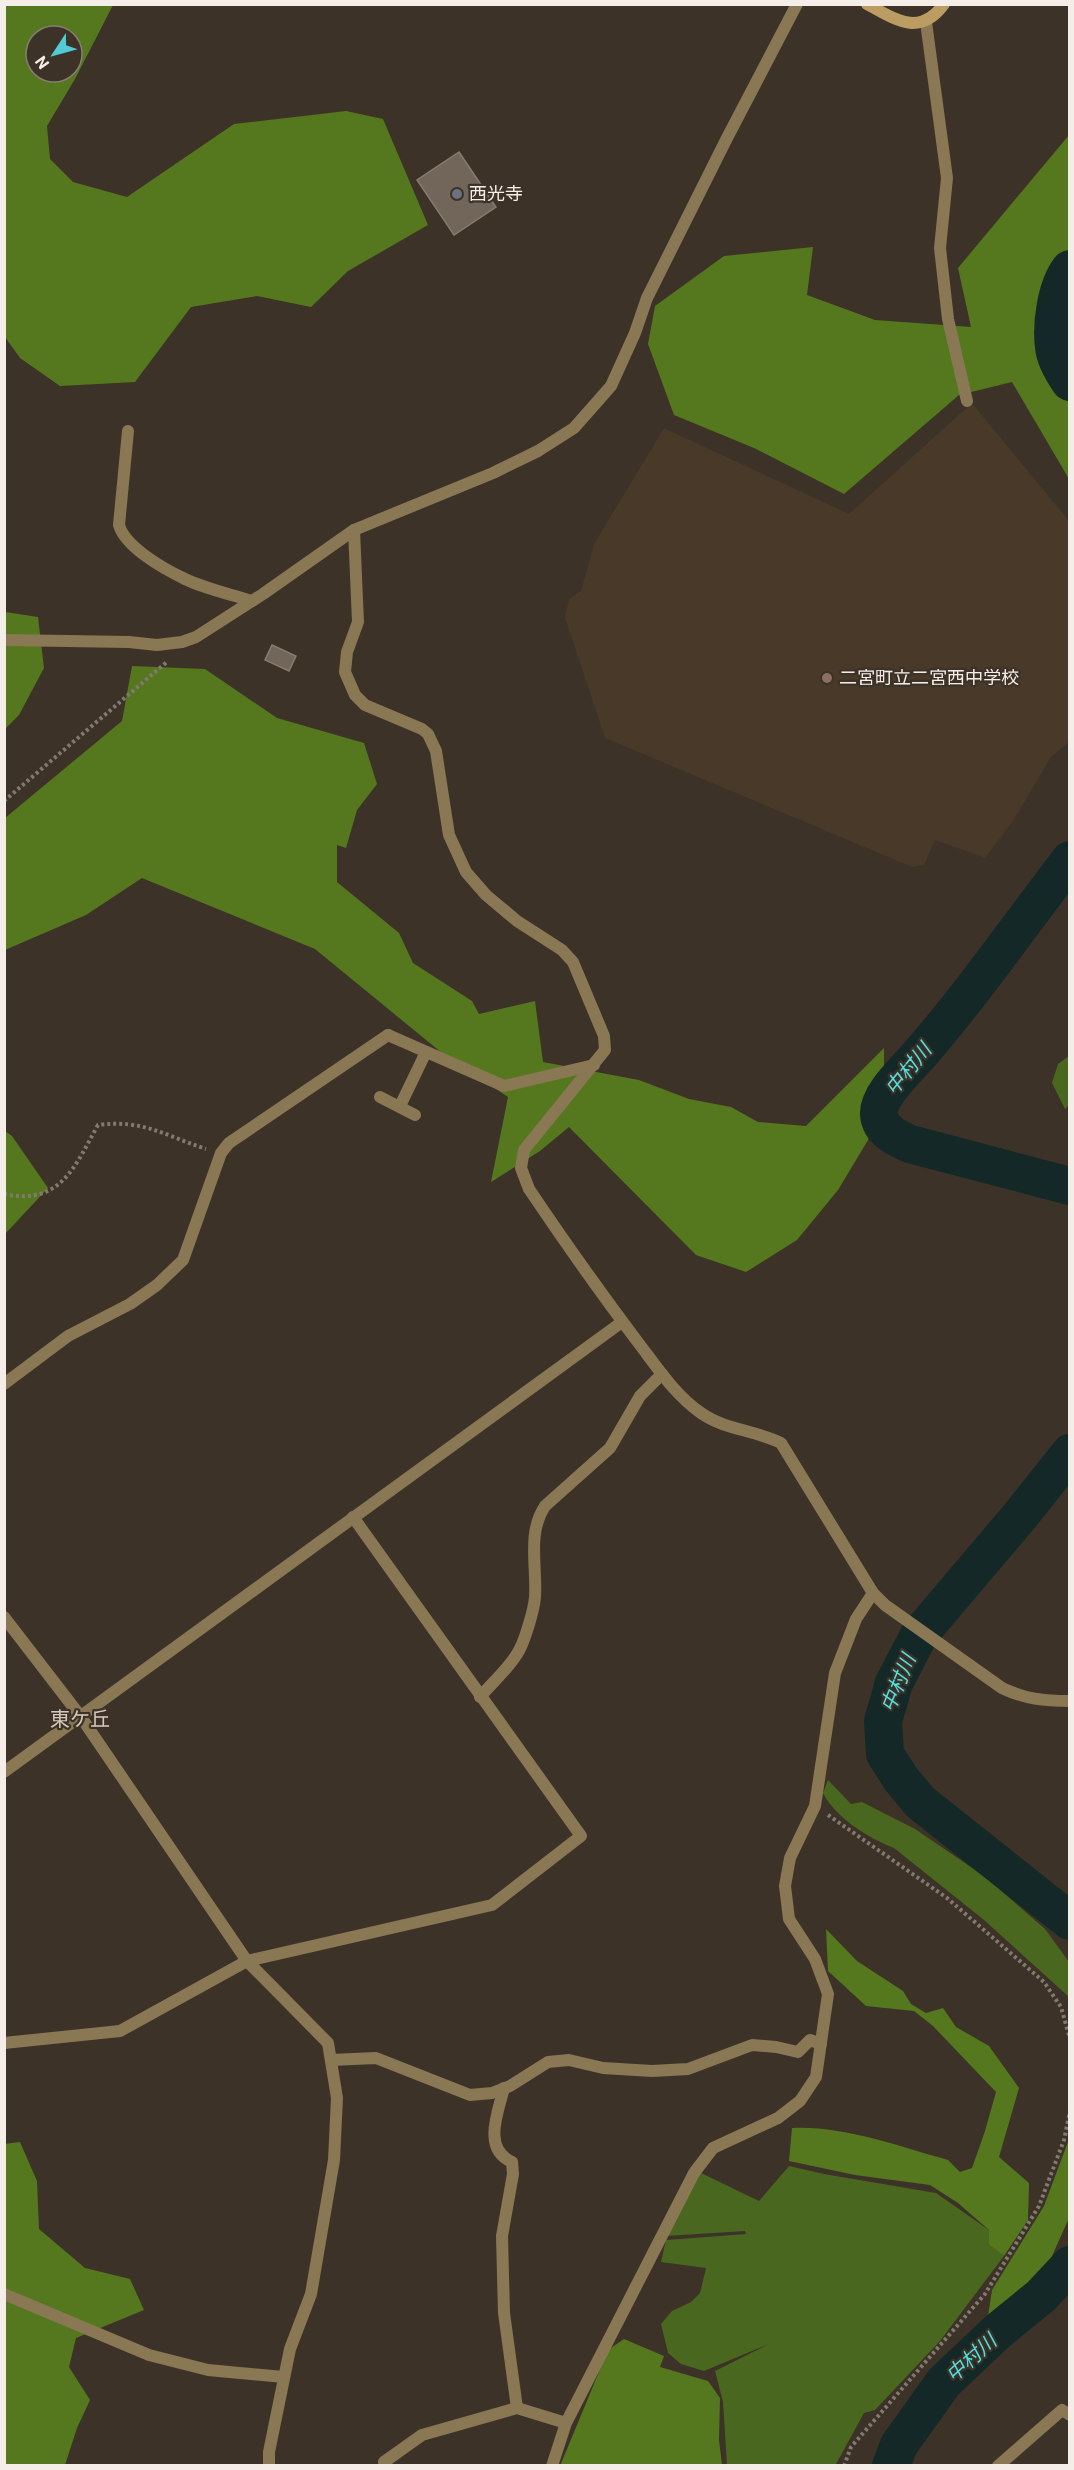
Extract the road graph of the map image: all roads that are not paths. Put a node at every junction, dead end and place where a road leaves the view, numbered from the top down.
1 (797, 4) edge
2 (867, 4) edge
3 (944, 4) edge
4 (926, 22) junction
5 (968, 401) dead end
6 (128, 431) dead end
7 (354, 530) junction
8 (252, 601) junction
9 (4, 640) edge
10 (426, 1052) junction
11 (594, 1065) junction
12 (380, 1097) dead end
13 (399, 1106) junction
14 (415, 1115) dead end
15 (622, 1322) junction
16 (662, 1374) junction
17 (4, 1384) edge
18 (353, 1517) junction
19 (873, 1593) junction
20 (4, 1617) edge
21 (480, 1697) junction
22 (1070, 1701) edge
23 (81, 1717) junction
24 (4, 1772) edge
25 (247, 1961) junction
26 (4, 2043) edge
27 (821, 2044) junction
28 (331, 2060) junction
29 (504, 2088) junction
30 (4, 2294) edge
31 (284, 2378) junction
32 (517, 2408) junction
33 (1070, 2415) edge
34 (566, 2423) junction
35 (384, 2462) dead end
36 (269, 2466) edge
37 (552, 2466) edge
38 (998, 2466) edge

1 - 7 street
2 - 4 street
3 - 4 street
4 - 5 street
6 - 8 street
7 - 8 street
7 - 11 street
8 - 9 street
10 - 11 street
10 - 13 street
10 - 17 street
11 - 15 street
12 - 13 street
13 - 14 street
15 - 16 street
15 - 18 street
16 - 19 street
16 - 21 street
18 - 21 street
18 - 23 street
19 - 22 street
19 - 27 street
20 - 23 street
21 - 25 street
23 - 24 street
23 - 25 street
25 - 26 street
25 - 28 street
27 - 29 street
27 - 34 street
28 - 29 street
28 - 31 street
29 - 32 street
30 - 31 street
31 - 36 street
32 - 34 street
32 - 35 street
33 - 38 street
34 - 37 street

